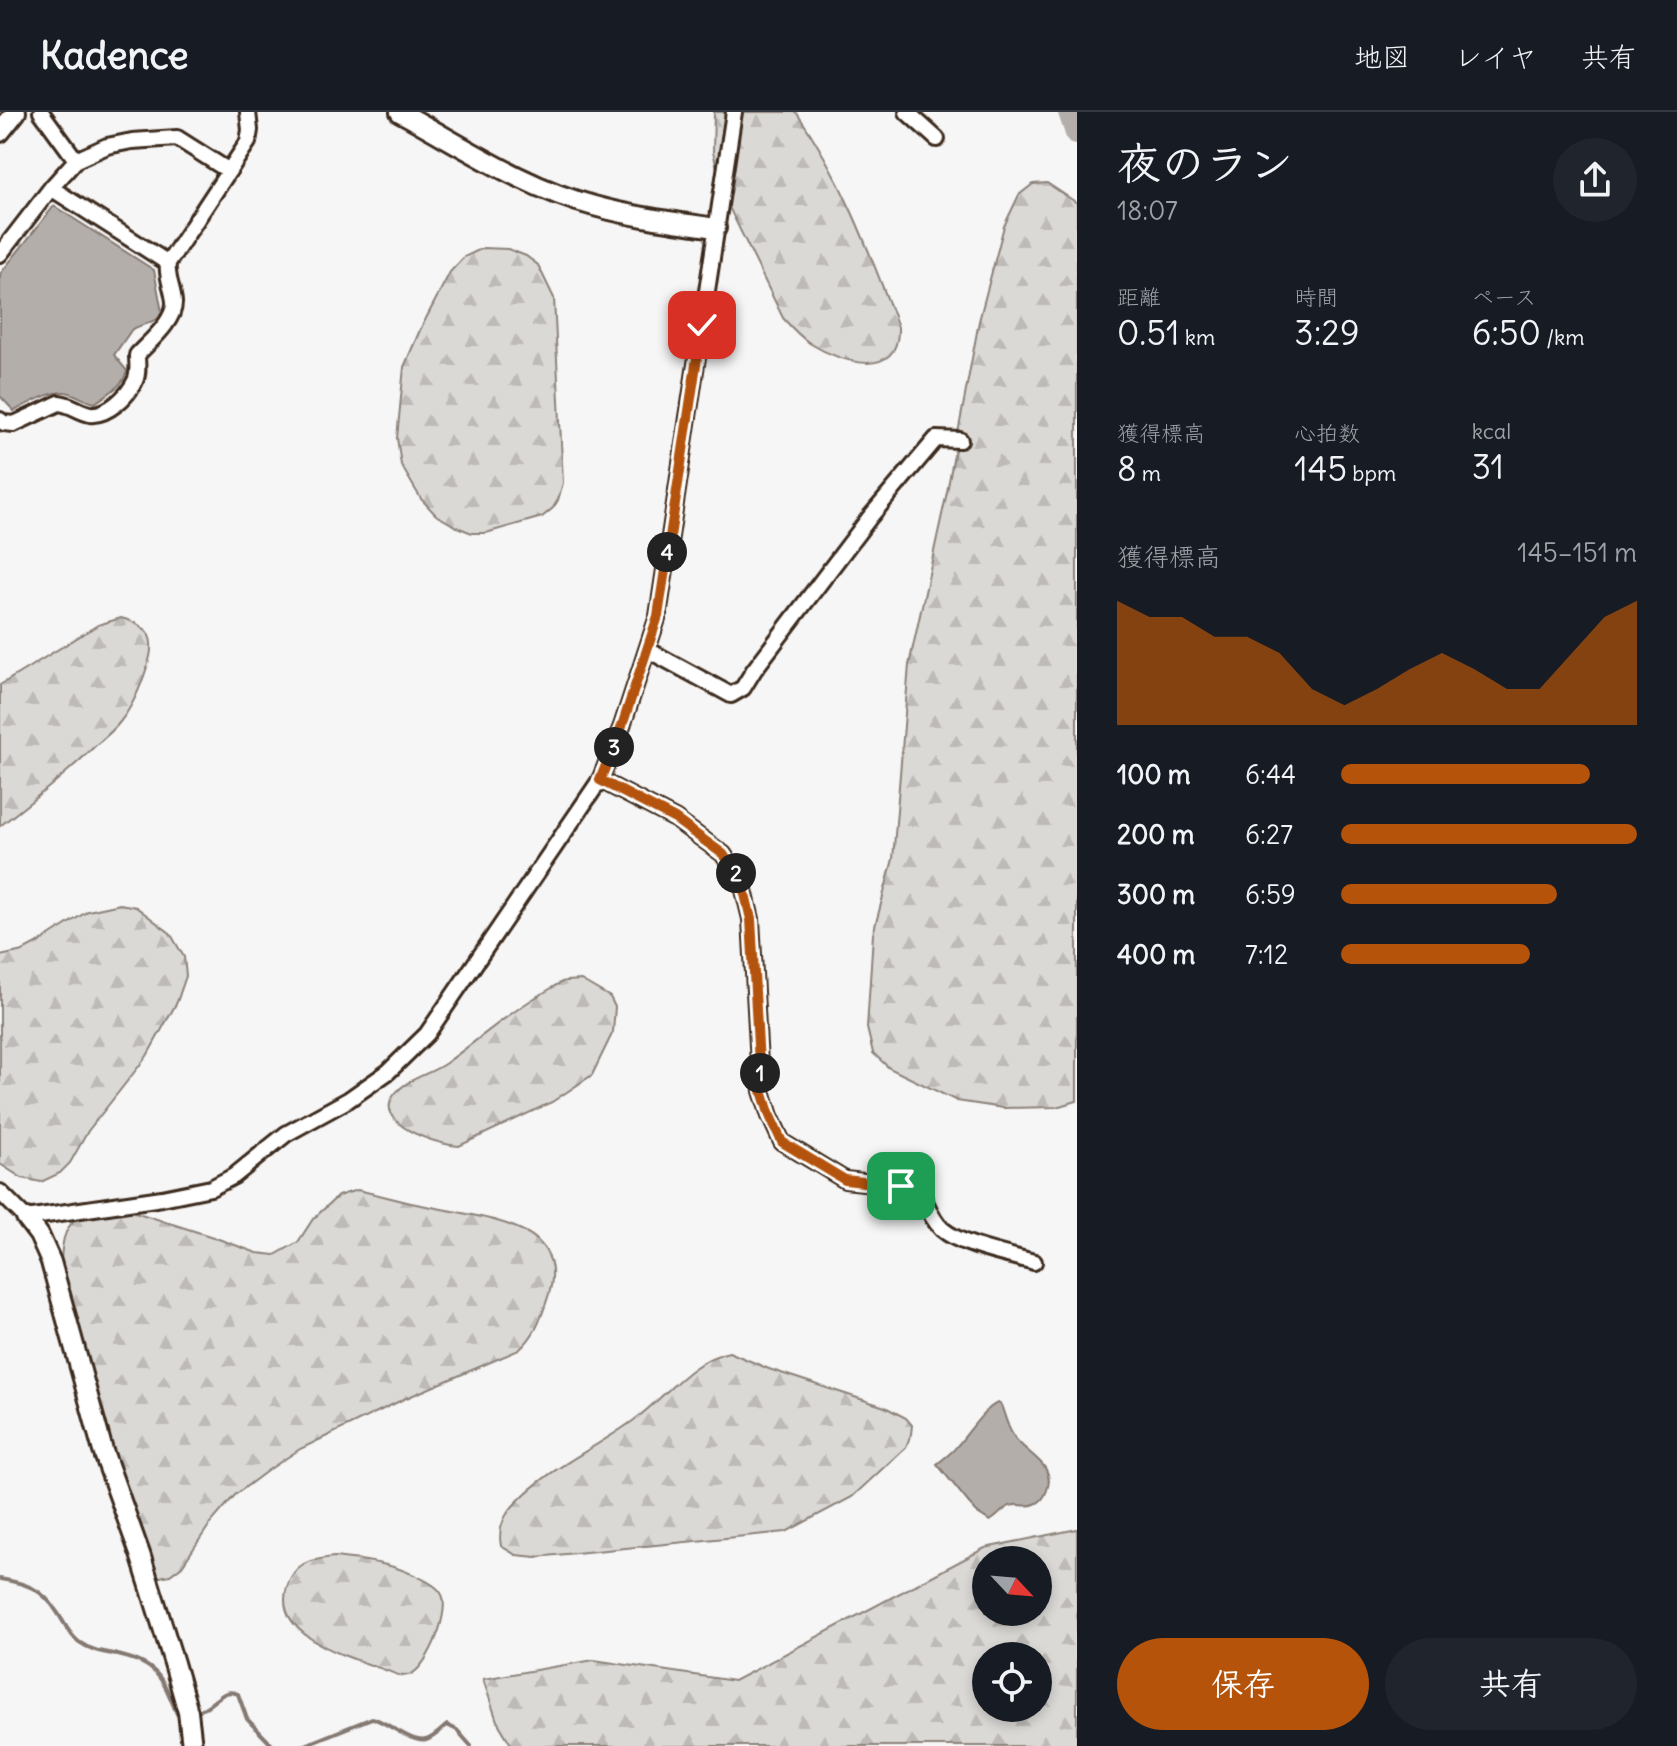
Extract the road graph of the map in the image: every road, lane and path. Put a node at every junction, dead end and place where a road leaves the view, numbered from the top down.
1 (16, 112) edge
2 (41, 112) edge
3 (248, 112) edge
4 (400, 112) edge
5 (734, 112) edge
6 (907, 112) edge
7 (0, 132) edge
8 (937, 139) dead end
9 (76, 160) junction
10 (229, 171) junction
11 (51, 188) junction
12 (716, 228) junction
13 (0, 254) edge
14 (168, 263) junction
15 (0, 420) edge
16 (960, 440) dead end
17 (648, 650) junction
18 (600, 780) junction
19 (0, 1192) edge
20 (26, 1218) junction
21 (1034, 1262) dead end
22 (192, 1746) edge

1 - 7 street
2 - 9 street
3 - 10 street
4 - 12 street
5 - 12 street
6 - 8 street
9 - 10 street
9 - 11 street
10 - 14 street
11 - 13 street
11 - 14 street
12 - 17 street
14 - 15 street
16 - 17 street
17 - 18 street
18 - 20 street
18 - 21 street
19 - 20 street
20 - 22 street

